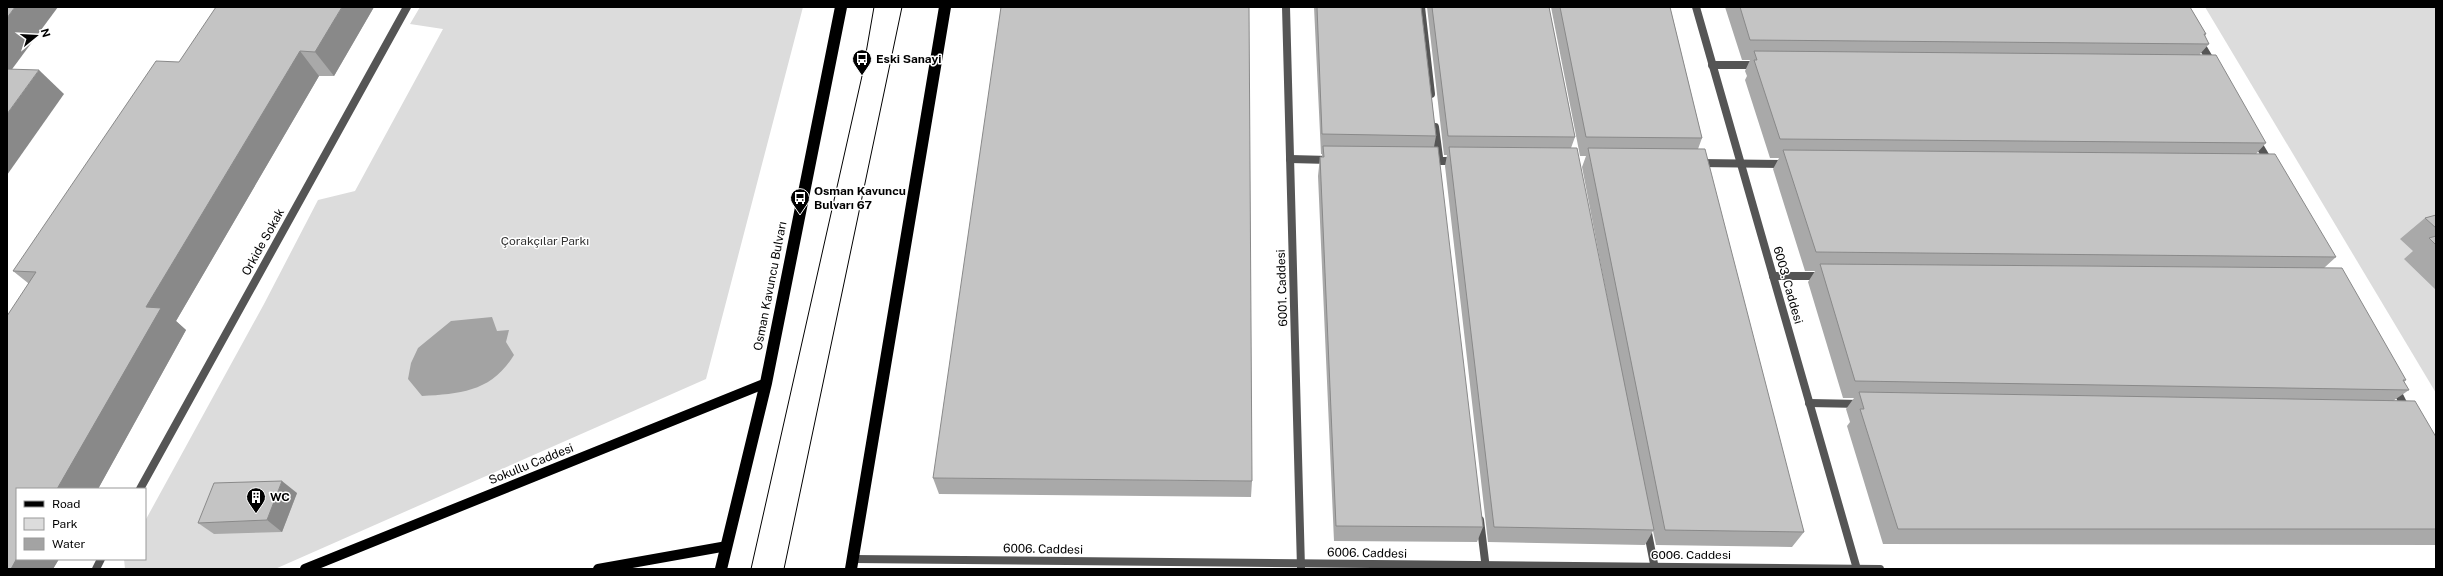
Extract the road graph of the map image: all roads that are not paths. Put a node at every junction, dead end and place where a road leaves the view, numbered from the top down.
1 (407, 7) edge
2 (841, 7) edge
3 (945, 7) edge
4 (1286, 7) edge
5 (1421, 7) edge
6 (1696, 7) edge
7 (2196, 34) edge
8 (1712, 65) junction
9 (1768, 65) edge
10 (2211, 69) edge
11 (2253, 135) edge
12 (1290, 160) junction
13 (1337, 160) edge
14 (1423, 160) edge
15 (1462, 161) edge
16 (1693, 163) edge
17 (1741, 163) junction
18 (1439, 164) junction
19 (1796, 164) edge
20 (2268, 168) edge
21 (1773, 276) junction
22 (1828, 276) edge
23 (2391, 378) edge
24 (766, 383) junction
25 (1809, 403) junction
26 (1873, 404) edge
27 (2406, 415) edge
28 (141, 488) edge
29 (1479, 512) edge
30 (1645, 520) edge
31 (727, 546) junction
32 (100, 560) edge
33 (852, 564) edge
34 (1301, 566) edge
35 (1485, 568) edge
36 (1654, 568) edge
37 (96, 569) edge
38 (306, 569) edge
39 (598, 569) edge
40 (721, 569) edge
41 (1857, 569) edge
42 (1880, 569) edge

1 - 28 street, Orkide Sokak
2 - 24 highway, Osman Kavuncu Bulvarı
3 - 33 highway
4 - 12 street, 6001. Caddesi
5 - 18 street
6 - 8 street, 6003. Caddesi
7 - 10 street
8 - 9 street
8 - 17 street, 6003. Caddesi
11 - 20 street
12 - 13 street
12 - 34 street, 6001. Caddesi
14 - 18 street
15 - 18 street
16 - 17 street
17 - 19 street
17 - 21 street, 6003. Caddesi
21 - 22 street
21 - 25 street, 6003. Caddesi
23 - 27 street
24 - 31 highway, Osman Kavuncu Bulvarı
24 - 38 main road, Sokullu Caddesi
25 - 26 street
25 - 41 street, 6003. Caddesi
29 - 35 street
30 - 36 street
31 - 39 main road
31 - 40 highway, Osman Kavuncu Bulvarı
32 - 37 street
33 - 34 street, 6006. Caddesi
34 - 35 street, 6006. Caddesi
35 - 36 street, 6006. Caddesi
36 - 41 street, 6006. Caddesi
41 - 42 street, 6006. Caddesi

